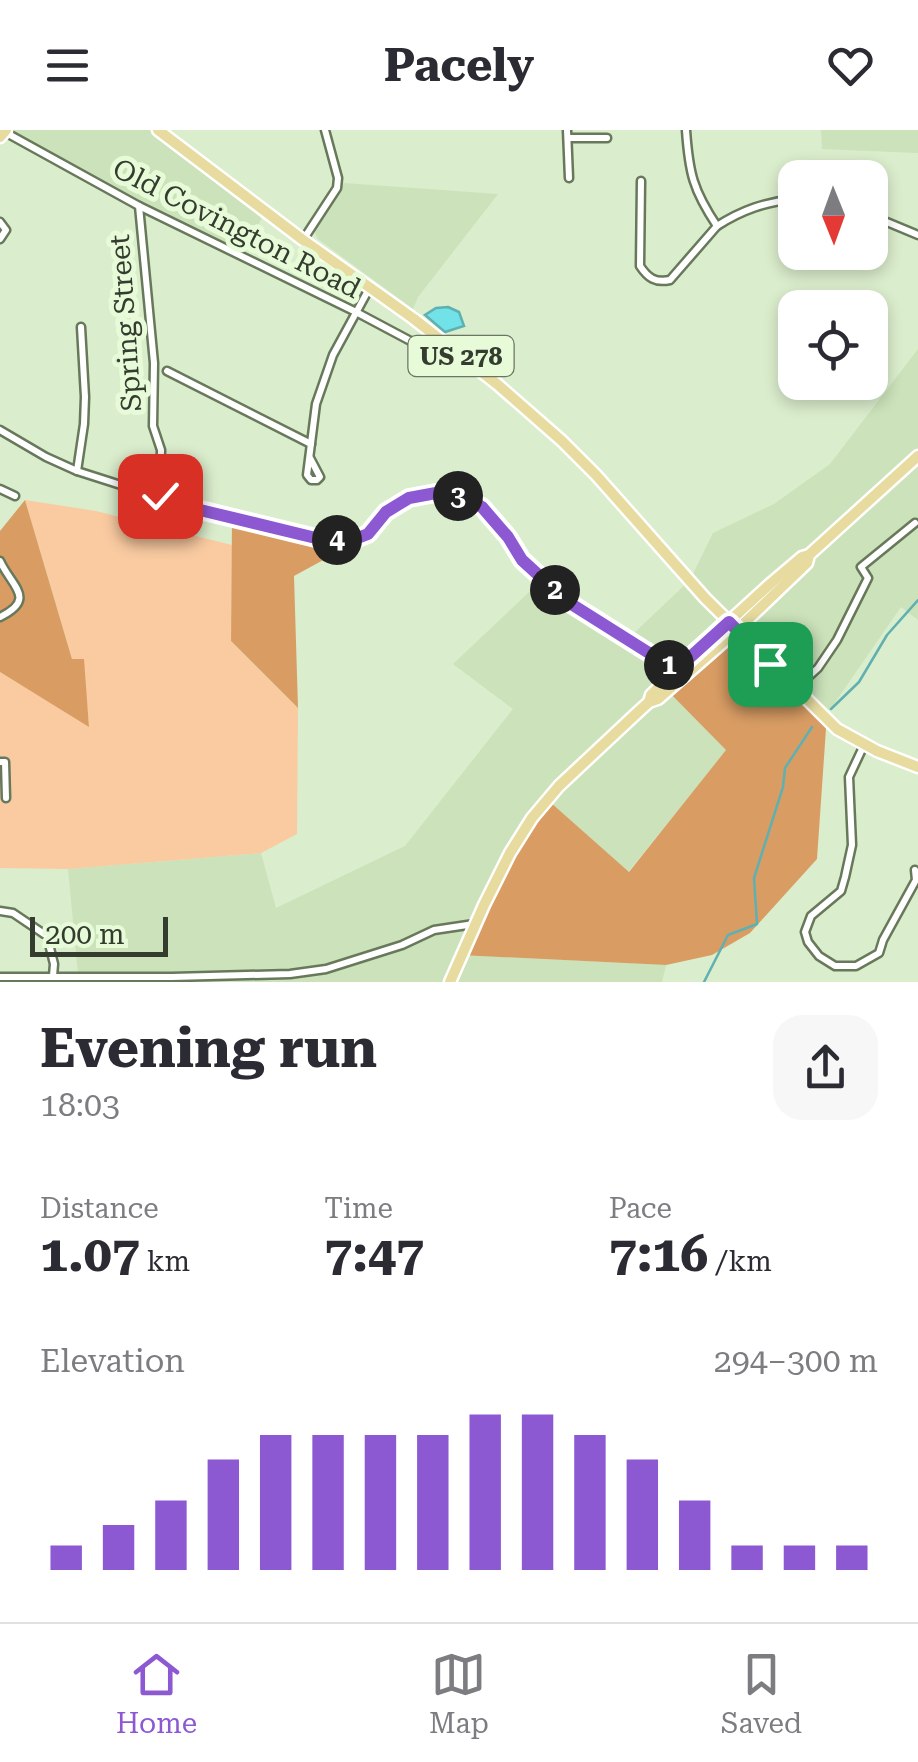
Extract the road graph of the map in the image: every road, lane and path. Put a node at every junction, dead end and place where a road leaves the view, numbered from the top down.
1 (158, 130) edge
2 (325, 130) edge
3 (686, 130) edge
4 (3, 132) edge
5 (567, 134) edge
6 (607, 138) dead end
7 (570, 178) dead end
8 (641, 180) dead end
9 (778, 202) edge
10 (140, 206) junction
11 (0, 222) edge
12 (888, 222) edge
13 (717, 226) junction
14 (918, 235) edge
15 (0, 239) edge
16 (303, 240) junction
17 (370, 287) junction
18 (356, 312) junction
19 (81, 327) dead end
20 (450, 362) dead end
21 (167, 371) dead end
22 (0, 430) edge
23 (311, 444) junction
24 (918, 456) edge
25 (310, 458) dead end
26 (77, 471) junction
27 (0, 489) edge
28 (15, 496) dead end
29 (160, 496) junction
30 (915, 522) dead end
31 (0, 561) edge
32 (0, 617) edge
33 (733, 626) junction
34 (680, 674) junction
35 (795, 689) junction
36 (864, 745) junction
37 (2, 762) edge
38 (918, 767) edge
39 (6, 798) dead end
40 (915, 870) dead end
41 (0, 911) edge
42 (476, 924) junction
43 (53, 976) junction
44 (0, 977) edge
45 (185, 979) edge
46 (450, 982) edge

1 - 16 main road, US 278
2 - 16 street
3 - 13 street
4 - 10 street, Old Covington Road
5 - 6 street
5 - 7 street
8 - 13 street
9 - 13 street
10 - 18 street, Old Covington Road
10 - 29 street, Spring Street
11 - 15 street
12 - 14 street
16 - 17 main road, US 278
17 - 18 street
17 - 33 main road, US 278
18 - 20 street, Old Covington Road
18 - 23 street
19 - 26 street
21 - 23 street
22 - 26 street
23 - 25 street
24 - 33 main road
26 - 29 street
27 - 28 street
29 - 34 street
30 - 35 street
31 - 32 street
33 - 34 main road
33 - 35 main road, US 278
34 - 42 main road
35 - 36 main road, US 278
36 - 38 main road, US 278
36 - 40 street
37 - 39 street
41 - 43 street
42 - 45 street
42 - 46 main road
43 - 44 street
43 - 45 street

